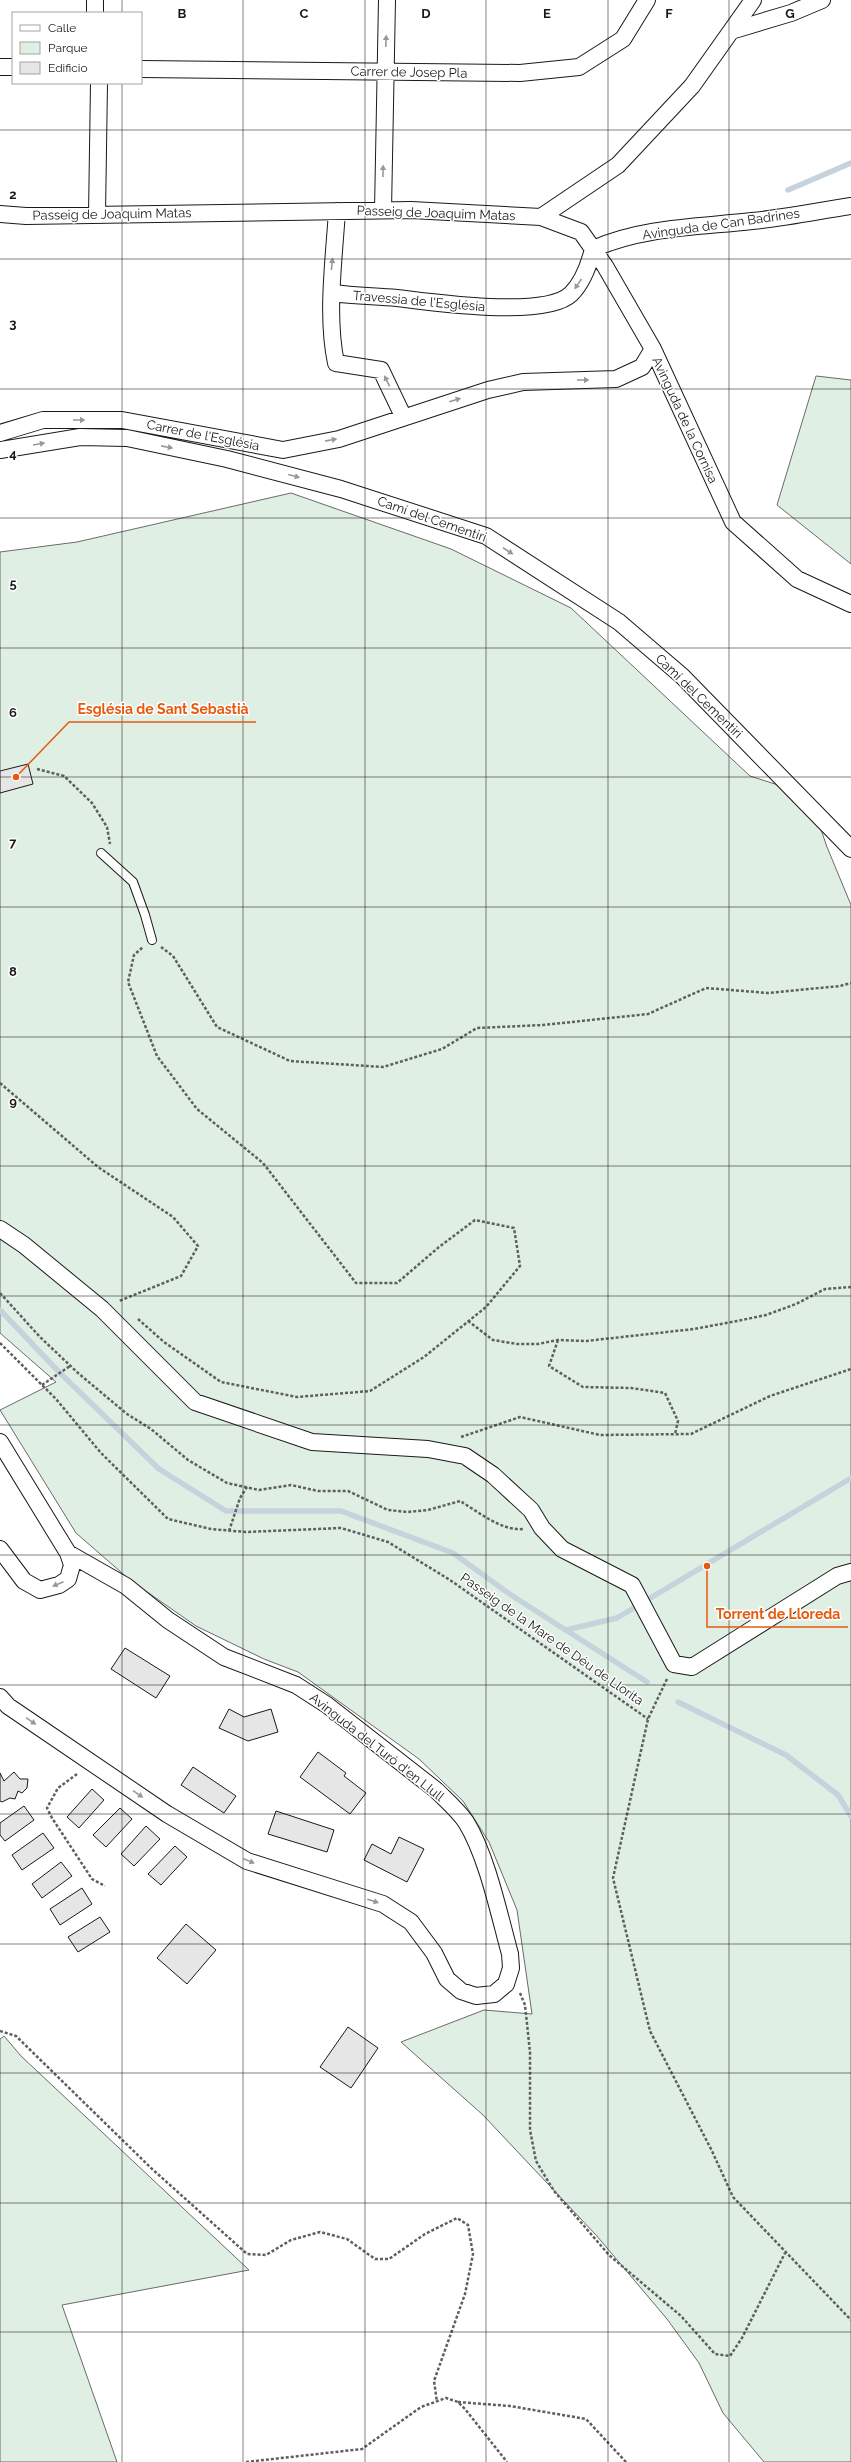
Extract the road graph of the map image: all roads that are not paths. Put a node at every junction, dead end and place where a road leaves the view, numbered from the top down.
1 (95, 0) edge
2 (387, 0) edge
3 (647, 0) edge
4 (753, 0) edge
5 (822, 0) edge
6 (95, 12) edge
7 (732, 31) junction
8 (0, 67) edge
9 (12, 67) edge
10 (142, 69) edge
11 (385, 72) junction
12 (99, 84) edge
13 (851, 206) edge
14 (383, 210) junction
15 (337, 211) junction
16 (0, 214) edge
17 (98, 215) junction
18 (541, 217) junction
19 (593, 249) junction
20 (333, 293) junction
21 (653, 349) junction
22 (403, 416) junction
23 (0, 433) edge
24 (0, 450) edge
25 (851, 604) edge
26 (851, 849) edge
27 (101, 853) dead end
28 (152, 940) road end
29 (0, 1228) edge
30 (0, 1442) edge
31 (0, 1549) edge
32 (68, 1553) junction
33 (851, 1572) edge
34 (0, 1697) edge

1 - 6 street
11 -> 2 street
3 - 11 street, Carrer de Josep Pla
4 - 7 street
5 - 7 street
7 - 18 street
8 - 9 street
10 - 11 street, Carrer de Josep Pla
14 -> 11 street
12 - 17 street
13 - 19 street, Avinguda de Can Badrines
14 - 15 street, Passeig de Joaquim Matas
14 - 18 street, Passeig de Joaquim Matas
15 - 17 street, Passeig de Joaquim Matas
20 -> 15 street
16 - 17 street, Passeig de Joaquim Matas
18 - 19 street, Avinguda de la Cornisa
19 -> 20 street, Travessia de l'Església
19 - 21 street, Avinguda de la Cornisa
22 -> 20 street
22 -> 21 street, Carrer de l'Església
21 - 25 street, Avinguda de la Cornisa
23 -> 22 street, Carrer de l'Església
24 -> 26 street, Camí del Cementiri
27 - 28 lane
29 - 33 street
30 - 32 street, Avinguda del Turó d'en Llull
32 -> 31 street, Avinguda del Turó d'en Llull
34 -> 32 street, Avinguda del Turó d'en Llull

